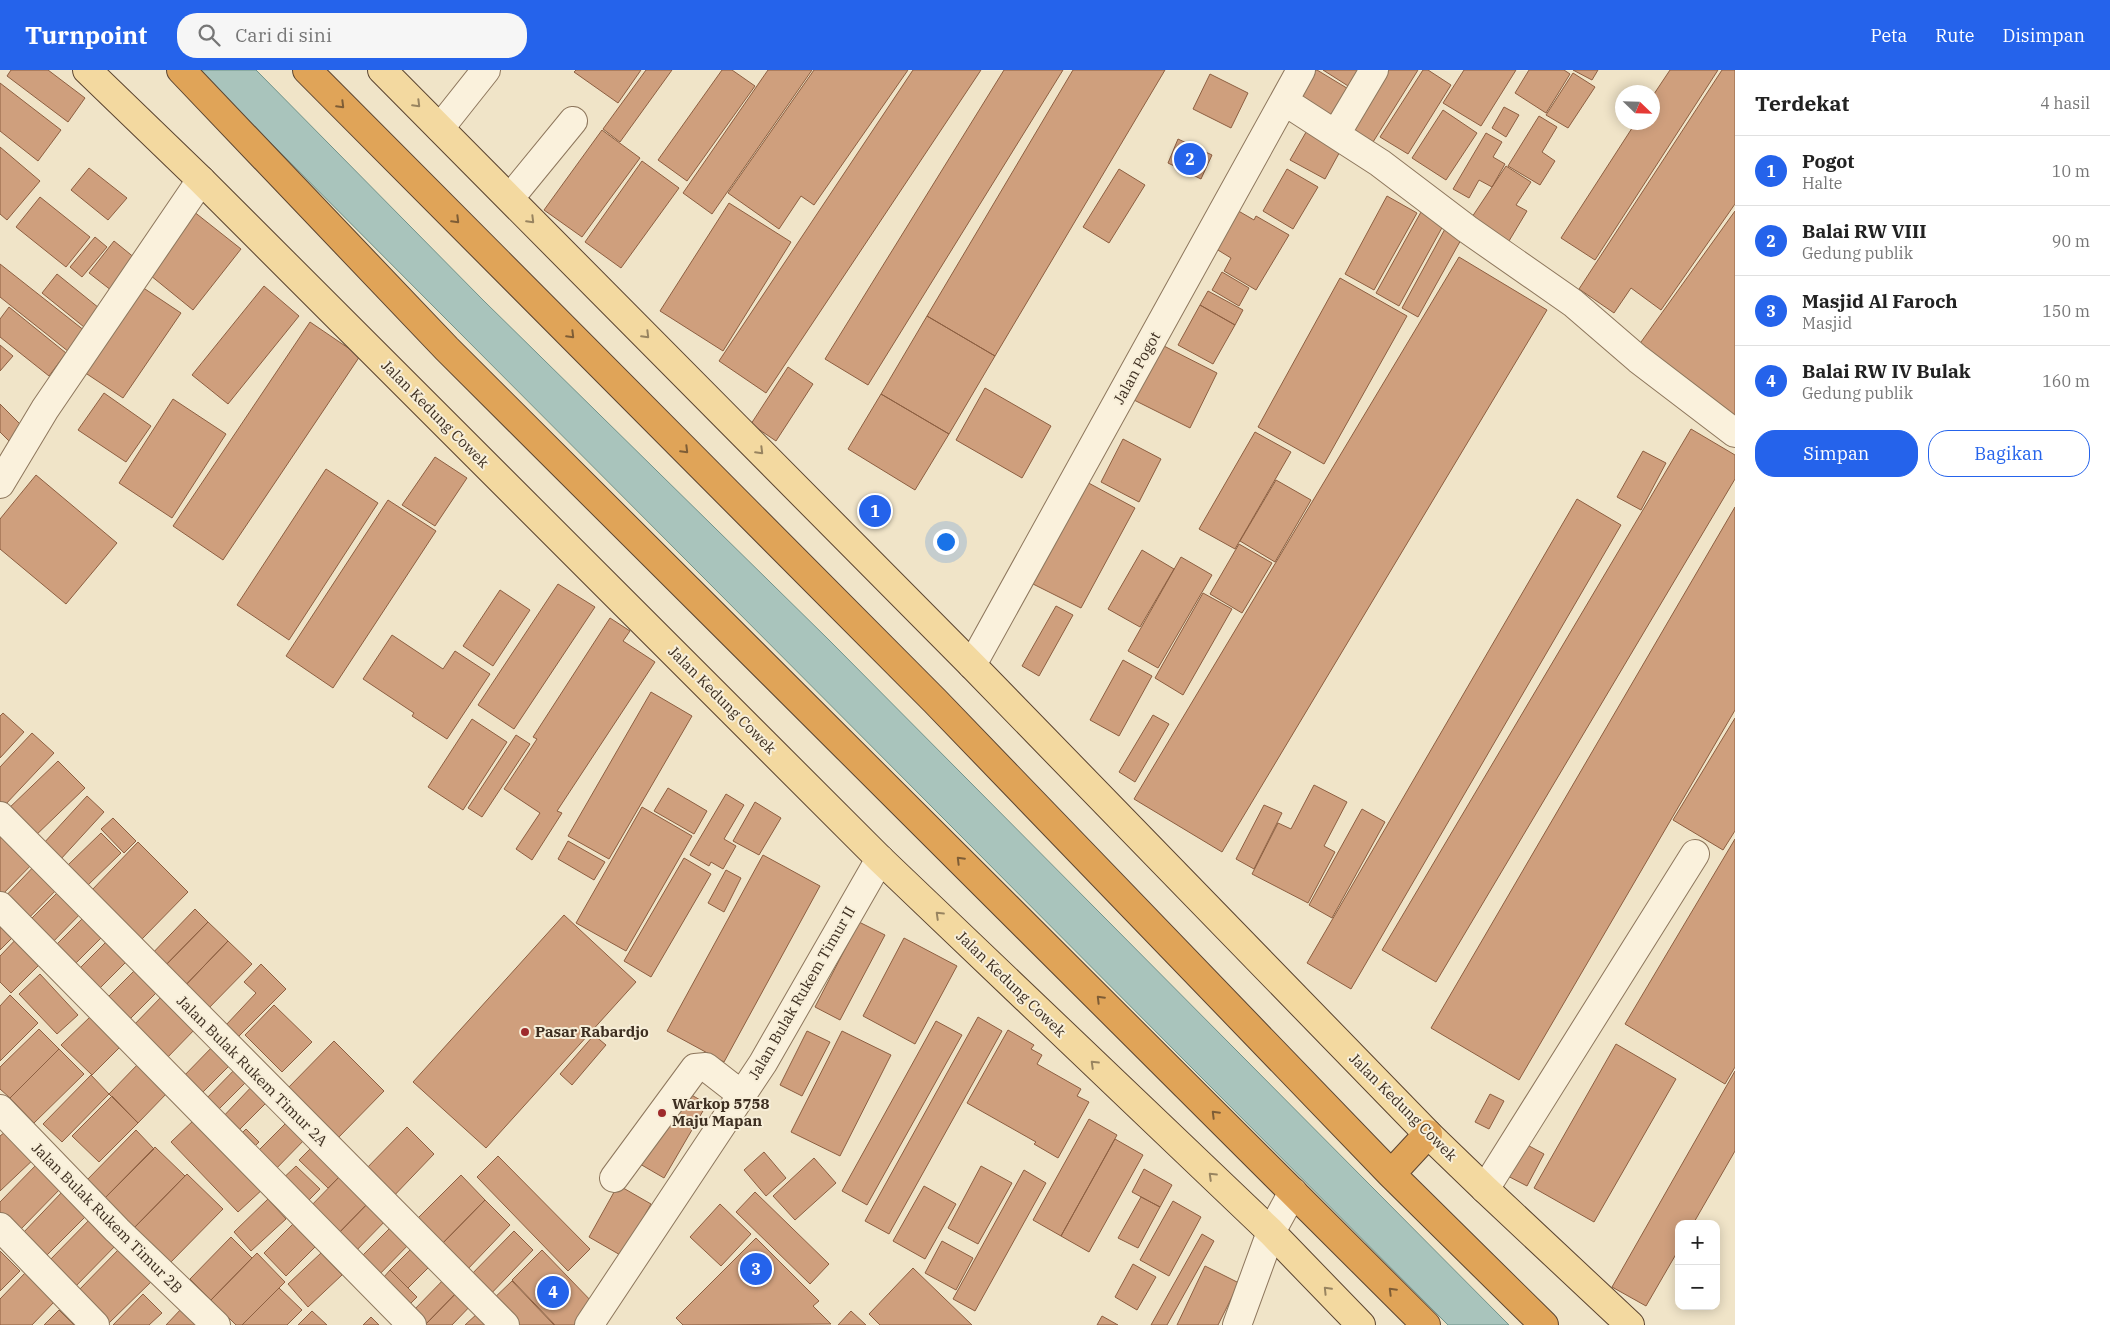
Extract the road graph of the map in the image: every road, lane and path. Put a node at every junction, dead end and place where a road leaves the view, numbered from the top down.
1 (87, 70) edge
2 (181, 70) edge
3 (307, 70) edge
4 (382, 70) edge
5 (486, 70) edge
6 (1302, 70) edge
7 (1374, 70) edge
8 (1284, 101) junction
9 (573, 121) dead end
10 (440, 128) junction
11 (1336, 134) junction
12 (201, 180) junction
13 (510, 198) junction
14 (1735, 433) edge
15 (0, 484) edge
16 (972, 665) junction
17 (0, 816) edge
18 (1695, 854) dead end
19 (880, 859) junction
20 (0, 906) edge
21 (742, 1095) junction
22 (0, 1109) edge
23 (1428, 1134) junction
24 (1391, 1174) junction
25 (614, 1178) dead end
26 (1485, 1189) junction
27 (1293, 1192) junction
28 (0, 1227) edge
29 (1271, 1232) junction
30 (1348, 1320) edge
31 (95, 1325) edge
32 (216, 1325) edge
33 (412, 1325) edge
34 (504, 1325) edge
35 (589, 1325) edge
36 (1237, 1325) edge
37 (1426, 1325) edge
38 (1544, 1325) edge
39 (1630, 1325) edge

1 - 12 main road, Jalan Kedung Cowek
27 -> 2 highway
3 -> 24 highway
4 -> 10 main road, Jalan Kedung Cowek
5 - 10 street
6 - 8 street, Jalan Pogot
7 - 11 street
8 - 11 street
8 - 16 street, Jalan Pogot
9 - 13 street
10 - 13 main road, Jalan Kedung Cowek
11 - 14 street
12 - 15 street
12 - 19 main road, Jalan Kedung Cowek
13 -> 16 main road, Jalan Kedung Cowek
16 - 23 main road, Jalan Kedung Cowek
17 - 34 street, Jalan Bulak Rukem Timur 2A
18 - 26 street
19 - 21 street, Jalan Bulak Rukem Timur II
29 -> 19 main road, Jalan Kedung Cowek
20 - 33 street
21 - 25 street
21 - 35 street, Jalan Bulak Rukem Timur II
22 - 32 street, Jalan Bulak Rukem Timur 2B
23 - 24 highway
23 - 26 main road, Jalan Kedung Cowek
24 - 38 highway
26 - 39 main road, Jalan Kedung Cowek
27 - 29 street
37 -> 27 highway
28 - 31 street
30 -> 29 main road, Jalan Kedung Cowek
29 - 36 street

